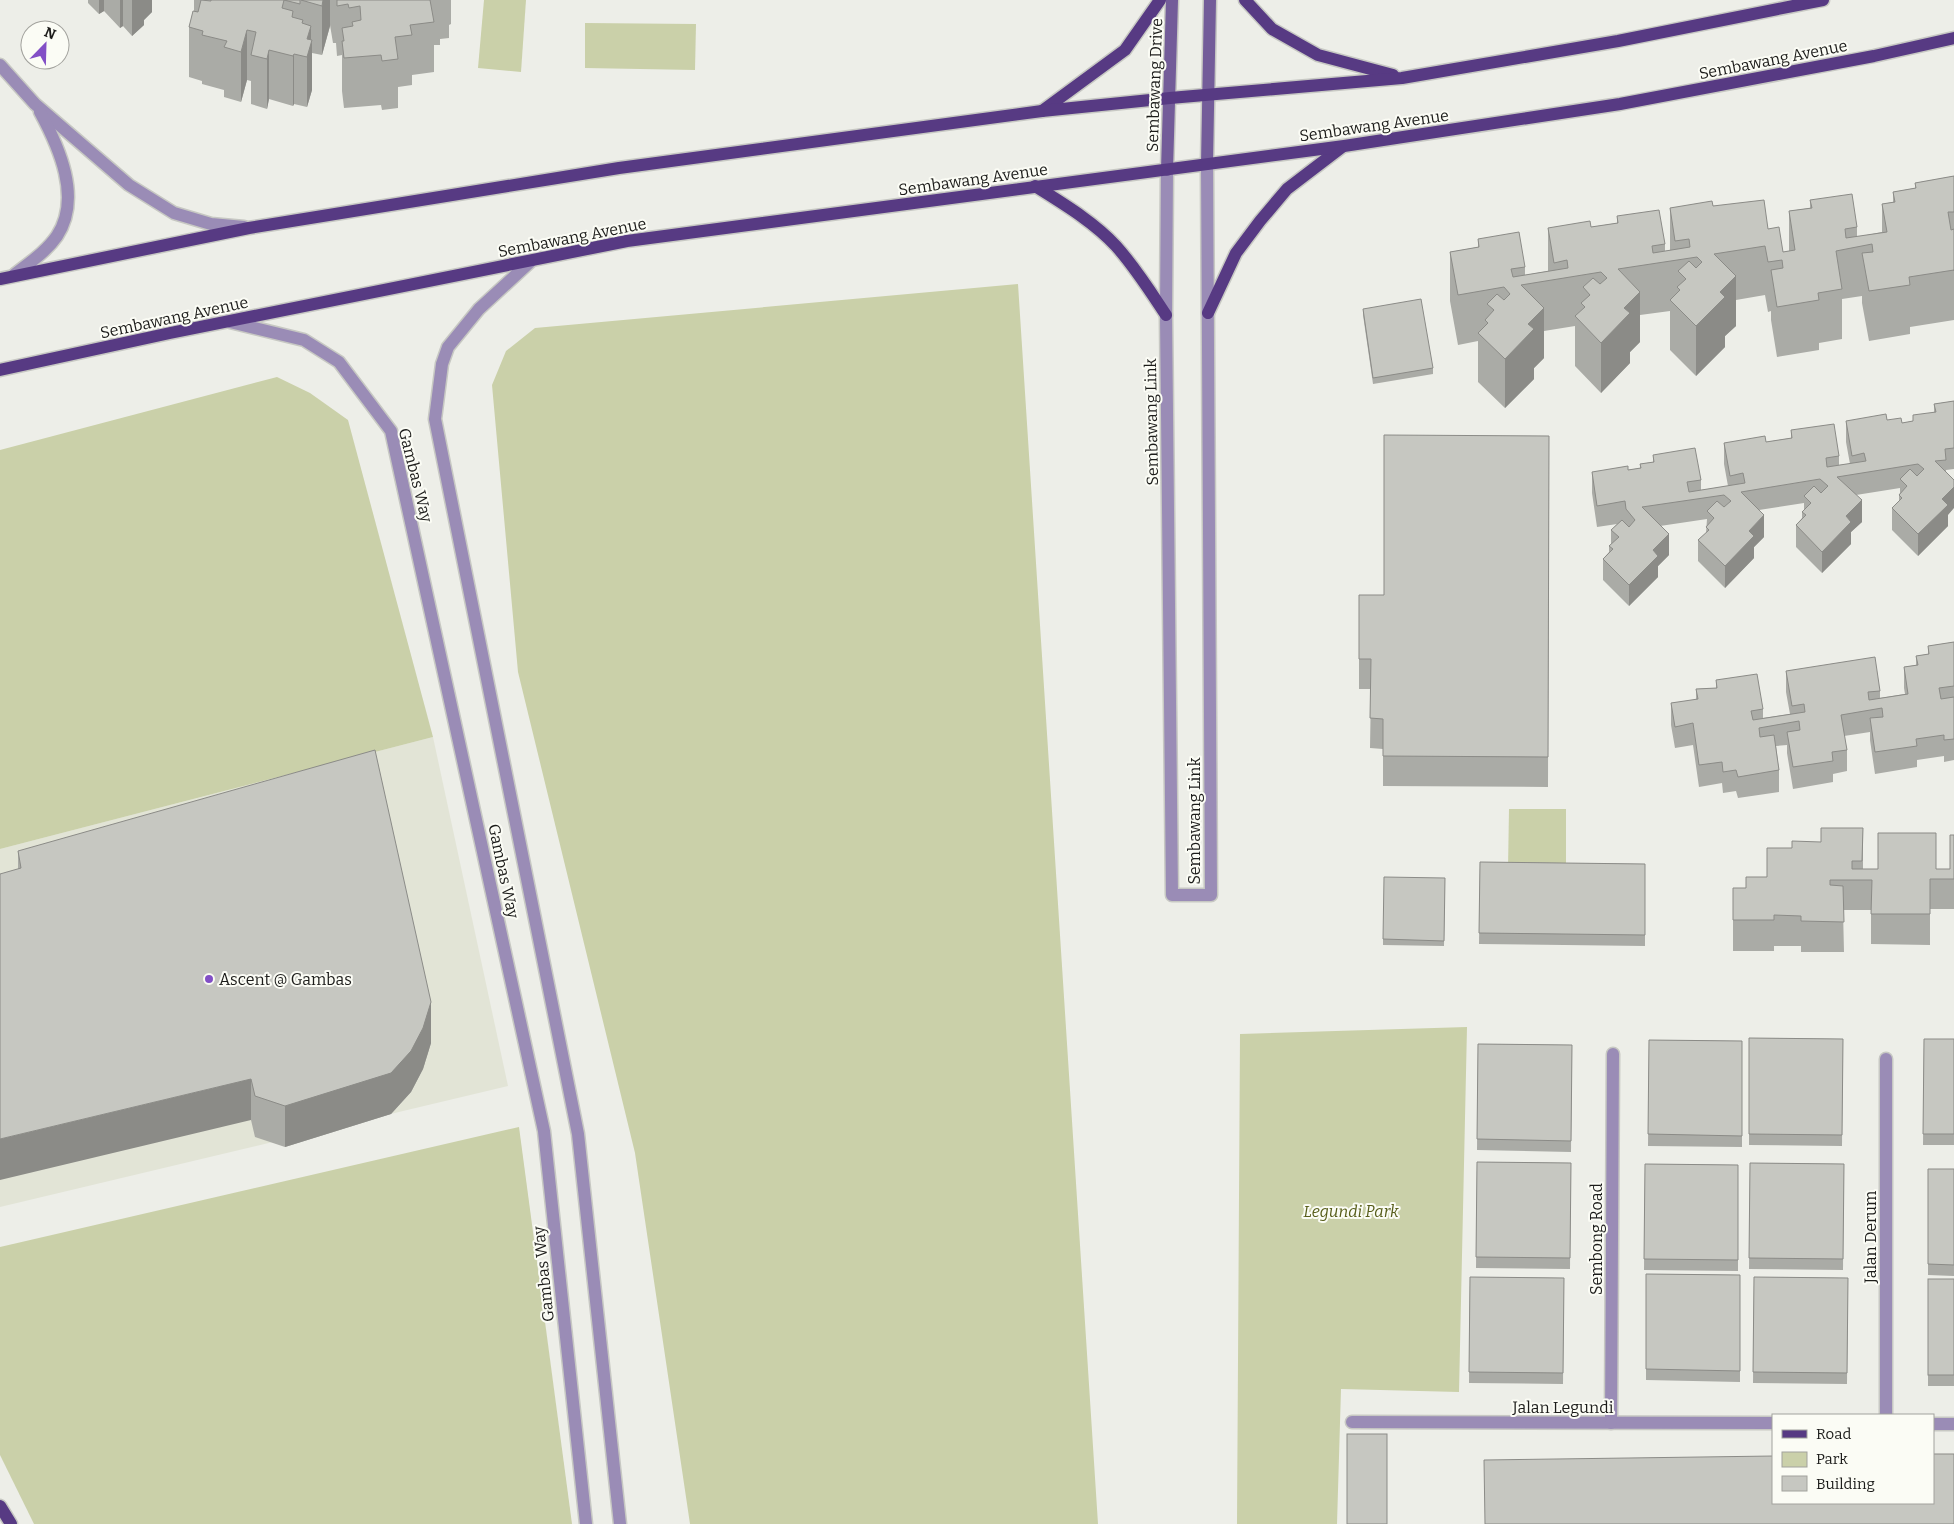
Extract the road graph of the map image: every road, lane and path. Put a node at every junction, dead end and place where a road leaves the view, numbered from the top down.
1 (1160, 0) edge
2 (1172, 0) edge
3 (1210, 0) edge
4 (1245, 0) edge
5 (1823, 0) edge
6 (1954, 38) edge
7 (0, 65) edge
8 (1402, 78) junction
9 (1208, 95) junction
10 (1170, 98) junction
11 (36, 104) junction
12 (1042, 111) junction
13 (1344, 146) junction
14 (1207, 164) junction
15 (1168, 170) junction
16 (1035, 186) junction
17 (250, 228) junction
18 (531, 261) junction
19 (14, 275) junction
20 (0, 279) edge
21 (1208, 313) junction
22 (1166, 315) junction
23 (230, 322) junction
24 (0, 370) edge
25 (1613, 1054) dead end
26 (1886, 1059) dead end
27 (1886, 1414) edge
28 (1352, 1422) dead end
29 (1611, 1423) junction
30 (1772, 1423) edge
31 (1934, 1424) edge
32 (1954, 1424) edge
33 (0, 1506) edge
34 (10, 1524) edge
35 (586, 1524) edge
36 (620, 1524) edge

1 - 12 main road
2 - 10 main road, Sembawang Drive
3 - 9 main road
4 - 8 main road
5 - 8 main road
6 - 13 main road, Sembawang Avenue
7 - 11 street
8 - 9 main road
9 - 10 main road
9 - 14 main road
10 - 12 main road
10 - 15 main road, Sembawang Drive
11 - 17 street
11 - 19 street
12 - 17 main road
13 - 14 main road, Sembawang Avenue
13 - 21 main road
14 - 15 main road, Sembawang Avenue
14 - 21 street, Sembawang Link
15 - 16 main road, Sembawang Avenue
15 - 22 street, Sembawang Link
16 - 18 main road, Sembawang Avenue
16 - 22 main road
17 - 19 main road
18 - 23 main road, Sembawang Avenue
18 - 36 street, Gambas Way
19 - 20 main road
21 - 22 street, Sembawang Link
23 - 24 main road, Sembawang Avenue
23 - 35 street, Gambas Way
25 - 29 street, Sembong Road
26 - 27 street, Jalan Derum
28 - 29 street, Jalan Legundi
29 - 30 street, Jalan Legundi
31 - 32 street
33 - 34 main road

